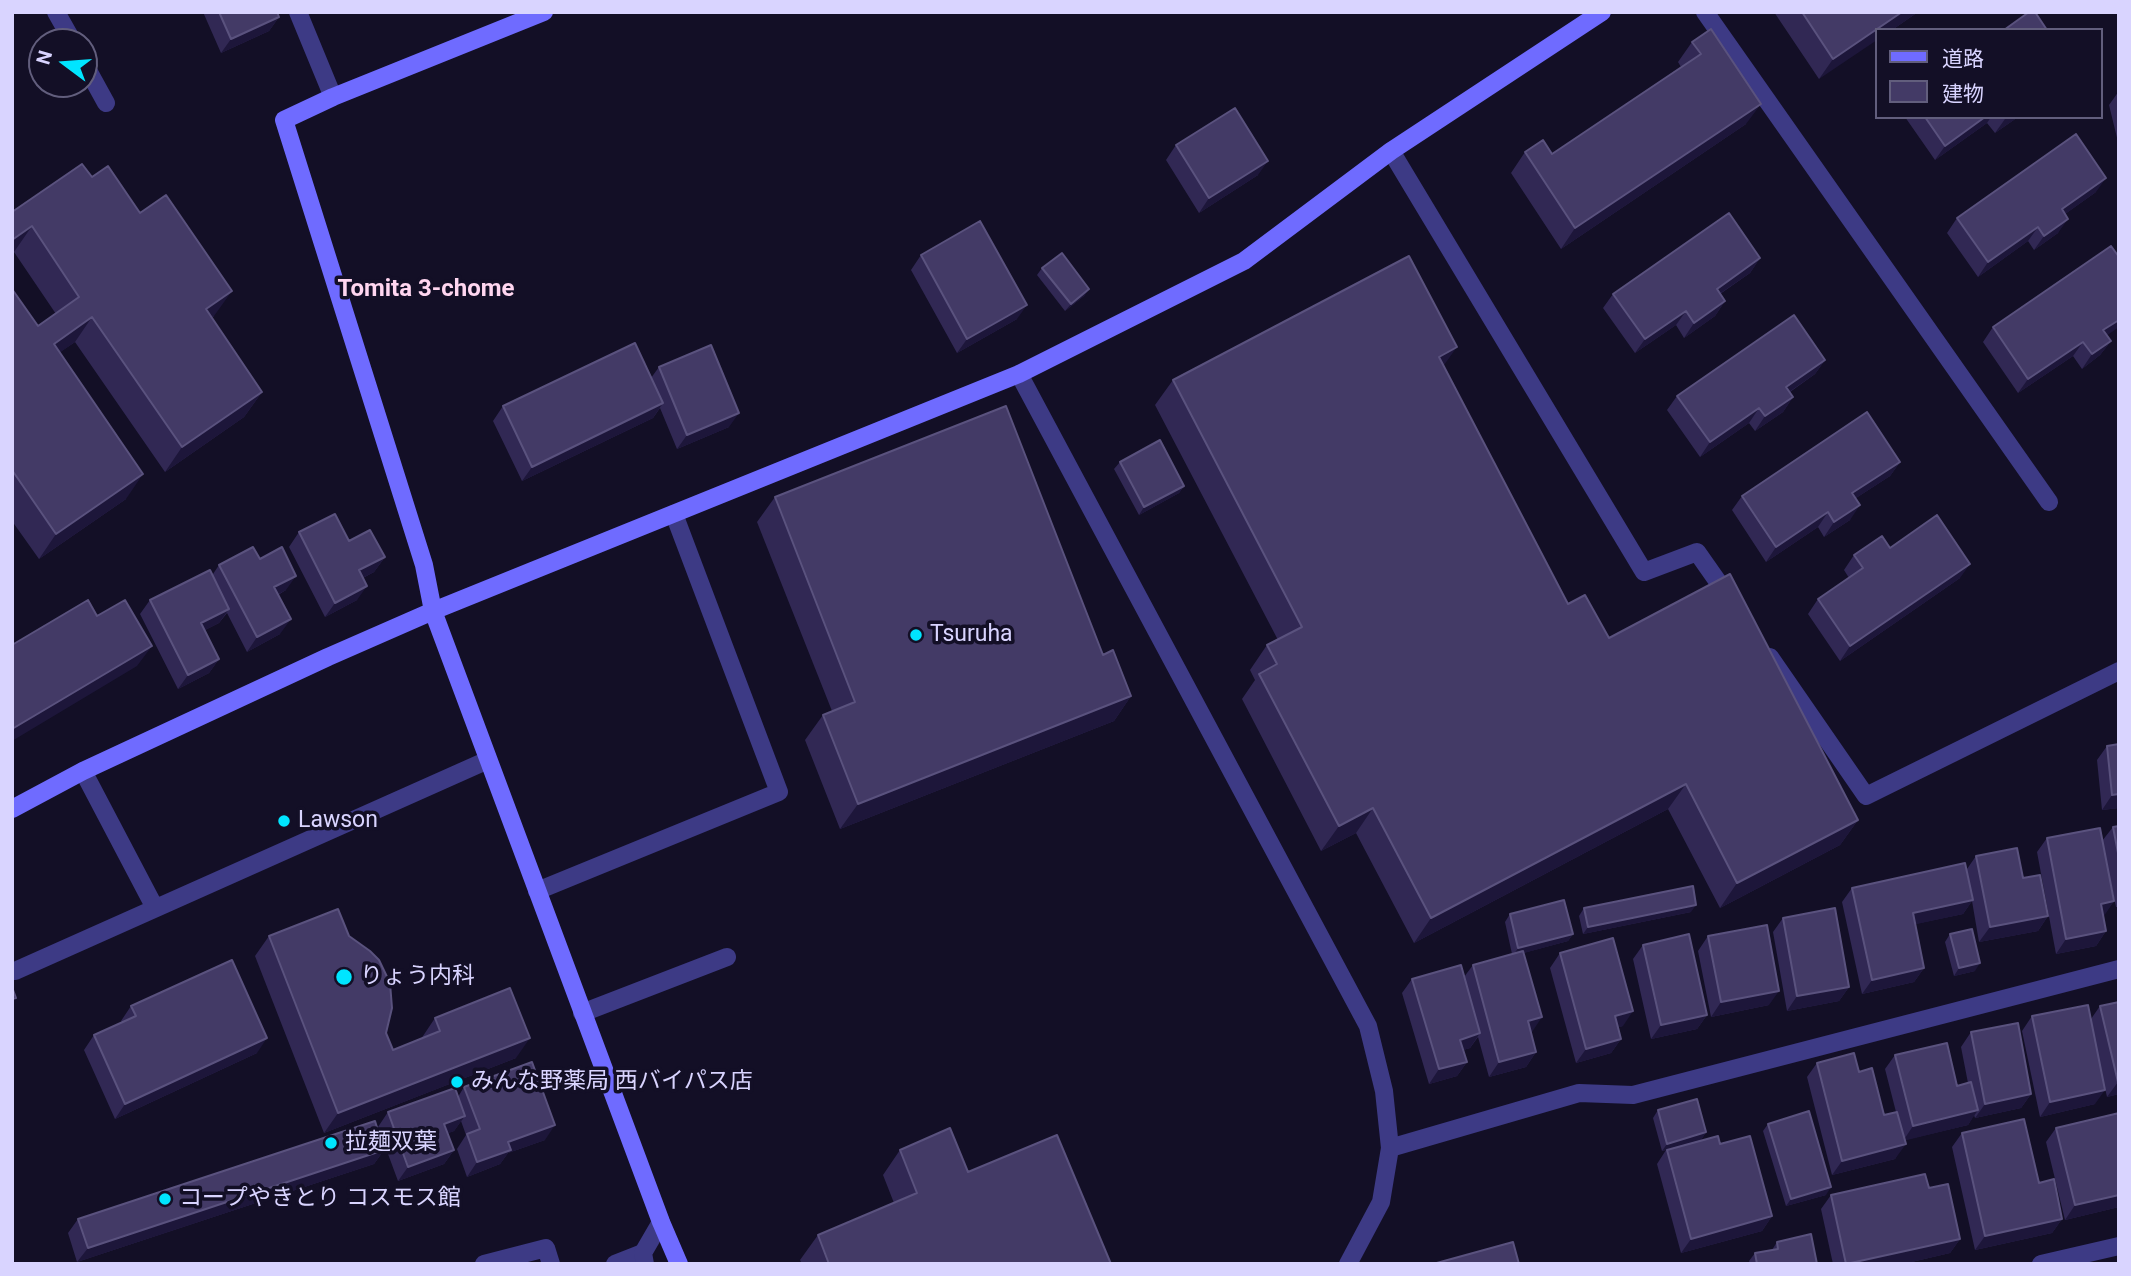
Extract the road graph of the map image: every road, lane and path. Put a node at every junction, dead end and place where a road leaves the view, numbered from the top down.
1 (56, 12) edge
2 (298, 12) edge
3 (544, 12) edge
4 (1602, 12) edge
5 (1705, 12) edge
6 (65, 28) edge
7 (98, 88) edge
8 (333, 97) junction
9 (106, 103) dead end
10 (1391, 151) junction
11 (1019, 374) junction
12 (2049, 502) dead end
13 (674, 514) junction
14 (433, 611) junction
15 (1743, 618) edge
16 (1759, 641) edge
17 (2119, 671) edge
18 (488, 760) junction
19 (83, 771) junction
20 (12, 809) edge
21 (537, 891) junction
22 (155, 908) junction
23 (727, 957) dead end
24 (2119, 969) edge
25 (15, 971) dead end
26 (582, 1013) junction
27 (1390, 1149) junction
28 (661, 1222) junction
29 (2119, 1246) edge
30 (644, 1258) edge
31 (484, 1264) edge
32 (551, 1264) edge
33 (615, 1264) edge
34 (679, 1264) edge
35 (1348, 1264) edge
36 (2041, 1264) edge

1 - 6 street
2 - 8 street
3 - 8 street
4 - 10 street
5 - 12 street
7 - 9 street
8 - 14 street
10 - 11 street
10 - 15 street
11 - 13 street
11 - 27 street
13 - 14 street
13 - 21 street
14 - 18 street
14 - 19 street
16 - 17 street
18 - 21 street
18 - 22 street
19 - 20 street
19 - 22 street
21 - 26 street
22 - 25 street
23 - 26 street
24 - 27 street
26 - 28 street
27 - 35 street
28 - 30 street
28 - 34 street
29 - 36 street
30 - 33 street
31 - 32 street

